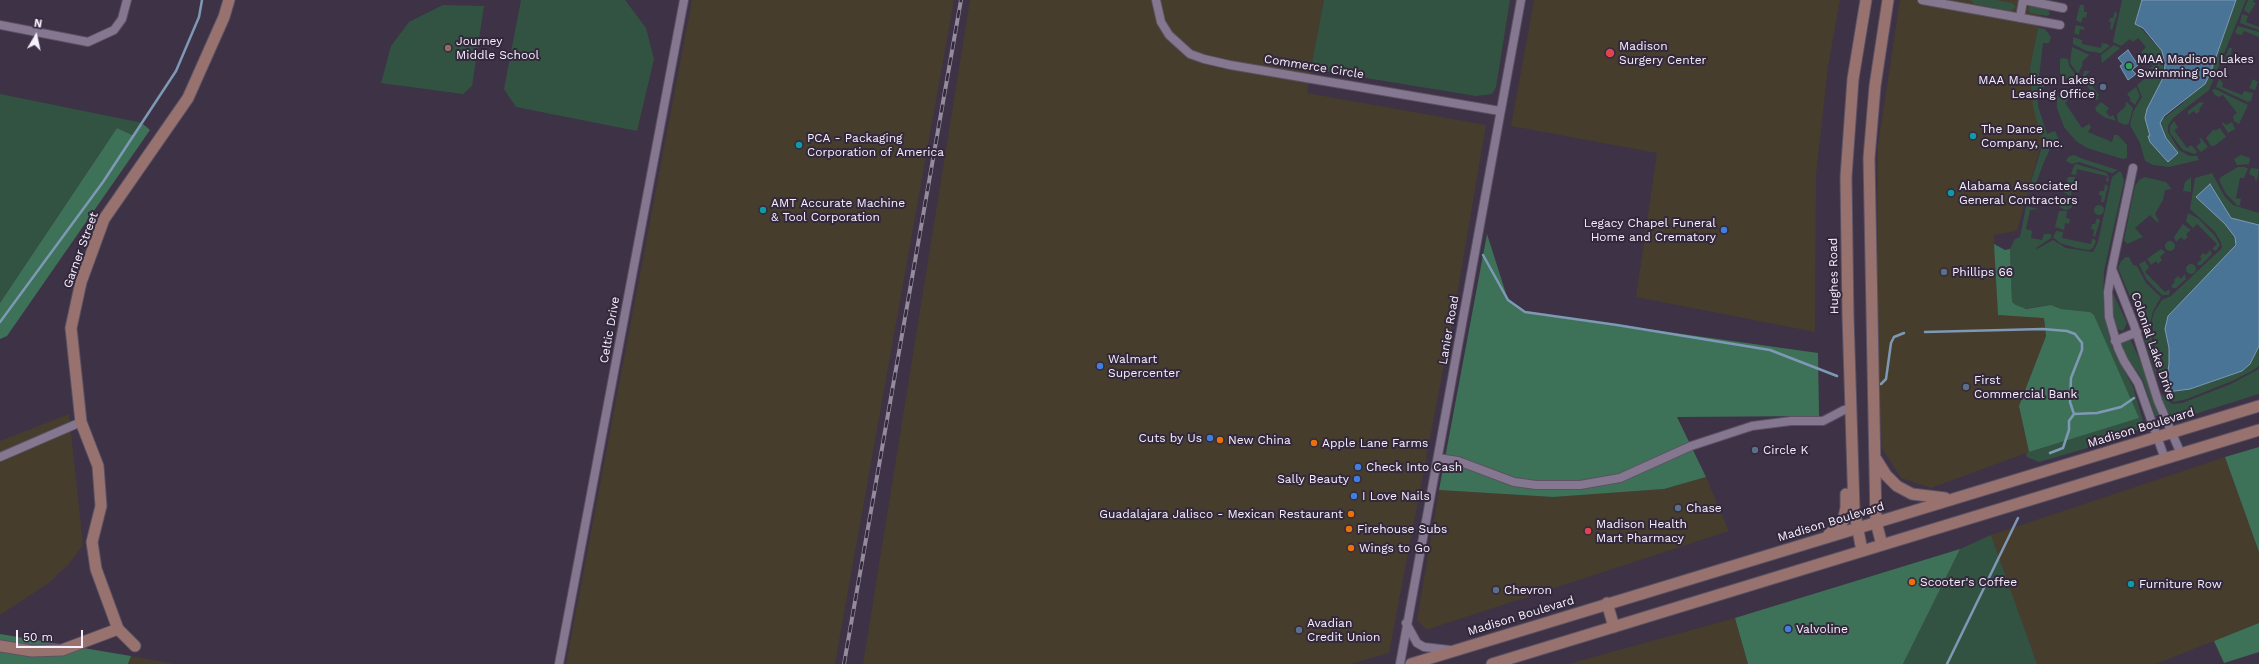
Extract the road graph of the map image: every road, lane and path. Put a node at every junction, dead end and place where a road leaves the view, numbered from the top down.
1 (127, 0) edge
2 (229, 0) edge
3 (684, 0) edge
4 (1156, 0) edge
5 (1521, 0) edge
6 (1866, 0) edge
7 (1888, 0) edge
8 (1922, 0) edge
9 (2024, 0) edge
10 (2063, 8) dead end
11 (2020, 18) junction
12 (0, 25) edge
13 (2060, 25) dead end
14 (1500, 111) junction
15 (2133, 168) dead end
16 (2112, 268) junction
17 (1848, 332) junction
18 (2137, 332) junction
19 (2115, 341) junction
20 (2259, 406) edge
21 (1844, 410) junction
22 (81, 422) junction
23 (2259, 430) edge
24 (2171, 433) junction
25 (2156, 437) junction
26 (2181, 454) junction
27 (0, 457) edge
28 (1438, 458) junction
29 (1875, 458) junction
30 (2165, 459) junction
31 (1951, 499) junction
32 (1876, 522) junction
33 (1856, 528) junction
34 (1815, 541) junction
35 (1882, 545) junction
36 (1862, 551) junction
37 (1607, 603) junction
38 (1406, 623) junction
39 (1614, 627) junction
40 (118, 629) junction
41 (0, 646) edge
42 (135, 646) dead end
43 (1457, 650) junction
44 (559, 664) edge
45 (1400, 664) edge
46 (1411, 664) edge
47 (1492, 664) edge

1 - 12 street
2 - 22 main road, Garner Street
3 - 44 street, Celtic Drive
4 - 14 street, Commerce Circle
5 - 14 street, Lanier Road
6 - 17 main road, Hughes Road
7 - 29 main road
8 - 11 street
9 - 10 street
9 - 11 street
11 - 13 street
14 - 28 street, Lanier Road
15 - 16 street
16 - 18 street, Colonial Lake Drive
16 - 19 street
17 - 21 main road
17 - 33 main road, Hughes Road
18 - 19 street
18 - 24 street, Colonial Lake Drive
19 - 25 street
20 - 24 main road, Madison Boulevard
21 - 28 street
21 - 34 main road
22 - 27 street
22 - 40 main road, Garner Street
23 - 26 main road
24 - 25 main road, Madison Boulevard
24 - 26 street, Colonial Lake Drive
25 - 30 street
25 - 31 main road, Madison Boulevard
26 - 30 main road
28 - 38 street, Lanier Road
29 - 31 main road
29 - 32 main road
30 - 35 main road
31 - 32 main road, Madison Boulevard
32 - 33 main road, Madison Boulevard
32 - 35 main road
33 - 34 main road, Madison Boulevard
33 - 36 main road, Hughes Road
34 - 37 main road, Madison Boulevard
35 - 36 main road
36 - 39 main road
37 - 39 main road
37 - 43 main road, Madison Boulevard
38 - 43 street
38 - 45 street, Lanier Road
39 - 47 main road
40 - 41 main road
40 - 42 main road, Garner Street
43 - 46 main road, Madison Boulevard

